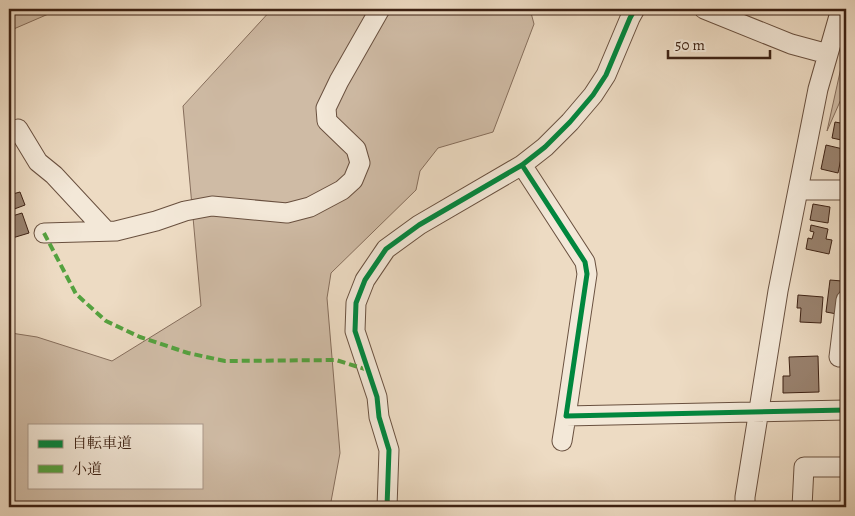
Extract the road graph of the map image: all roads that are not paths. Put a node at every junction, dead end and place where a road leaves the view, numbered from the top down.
1 (380, 9) edge
2 (635, 9) edge
3 (704, 9) edge
4 (841, 9) edge
5 (828, 54) junction
6 (18, 129) dead end
7 (522, 165) junction
8 (798, 190) junction
9 (846, 190) edge
10 (106, 231) junction
11 (44, 233) dead end
12 (846, 300) edge
13 (846, 357) edge
14 (846, 410) edge
15 (758, 412) junction
16 (566, 416) junction
17 (562, 441) dead end
18 (846, 467) edge
19 (387, 507) edge
20 (745, 507) edge
21 (802, 507) edge

1 - 10 street
2 - 7 street
3 - 5 street
4 - 5 street
5 - 8 street
6 - 10 street
7 - 16 street
7 - 19 street
8 - 9 street
8 - 15 street
10 - 11 street
12 - 13 street
14 - 15 street
15 - 16 street
15 - 20 street
16 - 17 street
18 - 21 street

